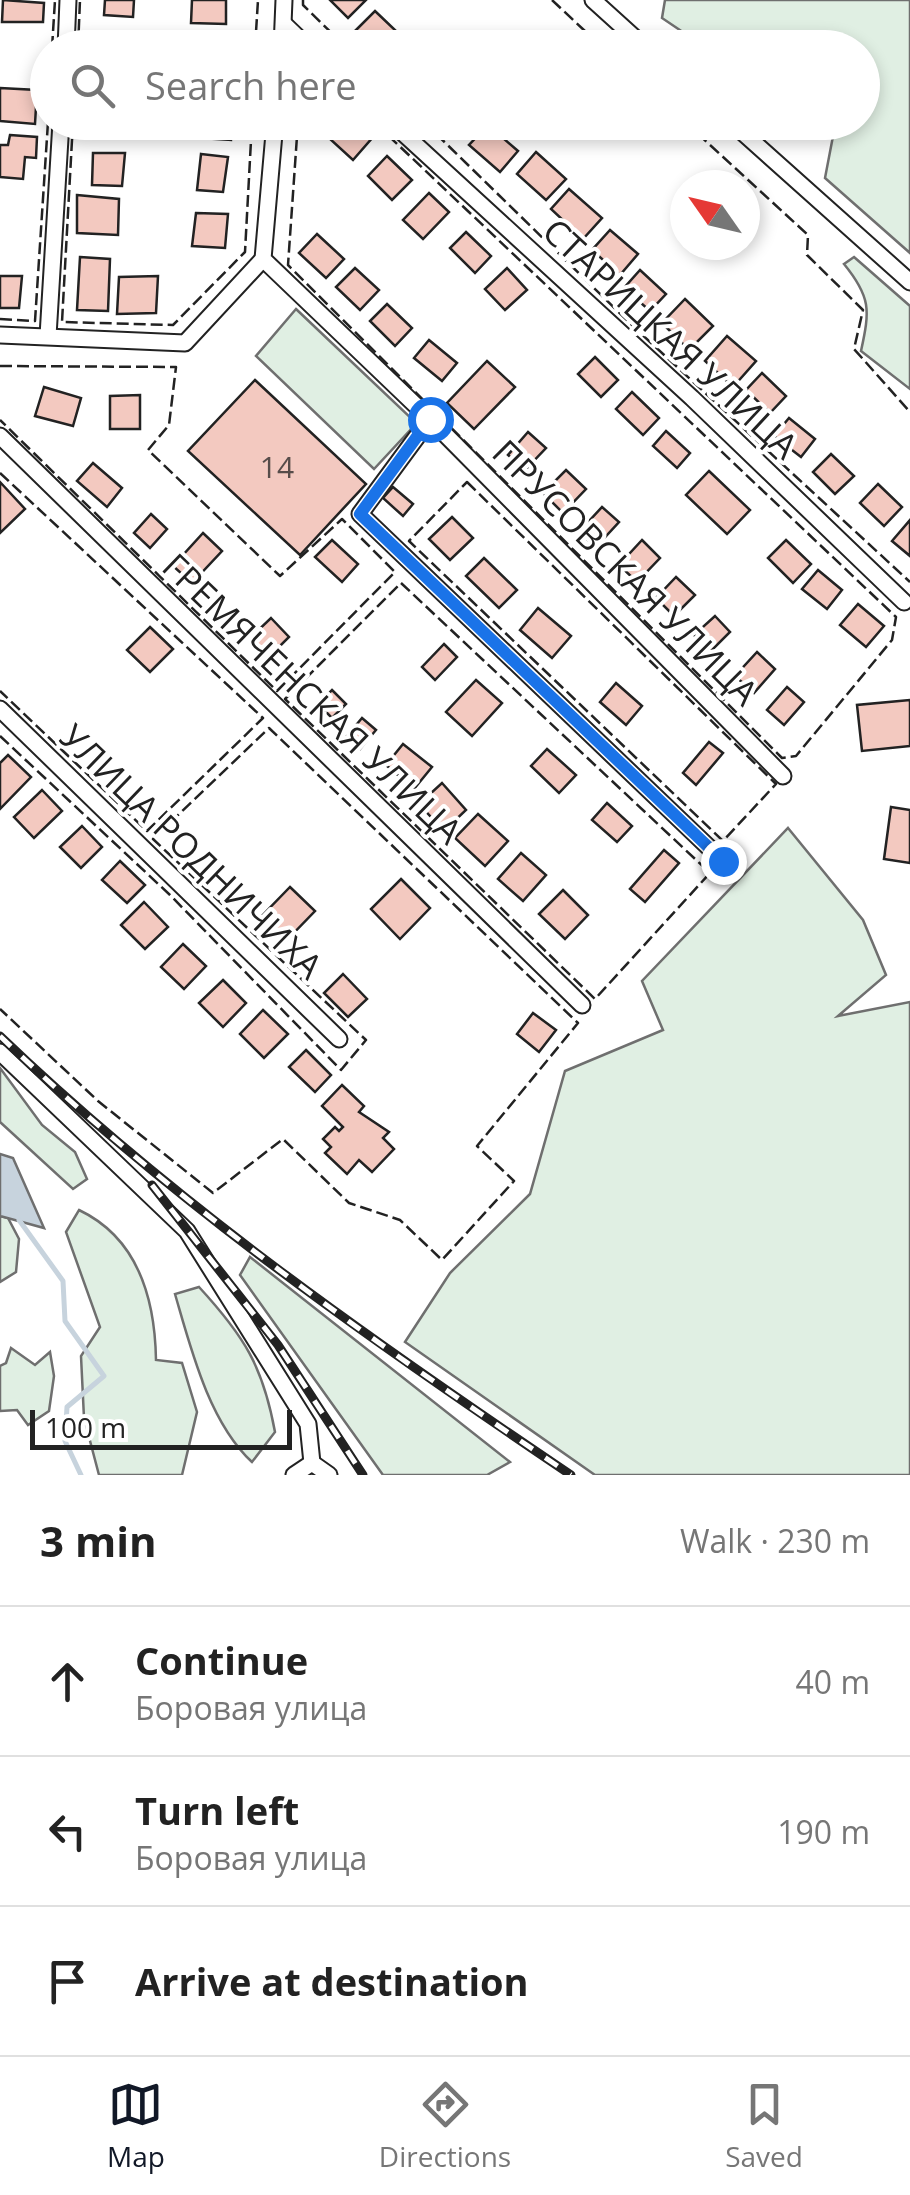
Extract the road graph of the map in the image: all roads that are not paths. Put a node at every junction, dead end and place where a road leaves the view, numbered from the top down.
1 (68, 0) edge
2 (284, 0) edge
3 (593, 0) edge
4 (284, 24) junction
5 (67, 30) edge
6 (284, 30) edge
7 (290, 30) edge
8 (626, 30) edge
9 (60, 140) edge
10 (274, 140) edge
11 (411, 140) edge
12 (751, 140) edge
13 (264, 260) junction
14 (910, 282) edge
15 (0, 336) edge
16 (48, 336) junction
17 (430, 419) junction
18 (0, 436) edge
19 (904, 602) dead end
20 (0, 708) edge
21 (783, 776) dead end
22 (723, 861) dead end
23 (582, 1005) dead end
24 (340, 1039) dead end
25 (0, 1052) edge
26 (312, 1463) junction
27 (294, 1475) edge
28 (330, 1475) edge

1 - 5 street
2 - 4 street
3 - 8 street
4 - 6 street
4 - 7 street
9 - 16 street
10 - 13 street
11 - 19 street, СТАРИЦКАЯ УЛИЦА
12 - 14 street
13 - 16 street
13 - 17 street, ПРУСОВСКАЯ УЛИЦА
15 - 16 street
17 - 21 street, ПРУСОВСКАЯ УЛИЦА
17 - 22 street
18 - 23 street, ГРЕМЯЧЕНСКАЯ УЛИЦА
20 - 24 street, УЛИЦА РОДНИЧИХА
25 - 26 street
26 - 27 street
26 - 28 street

